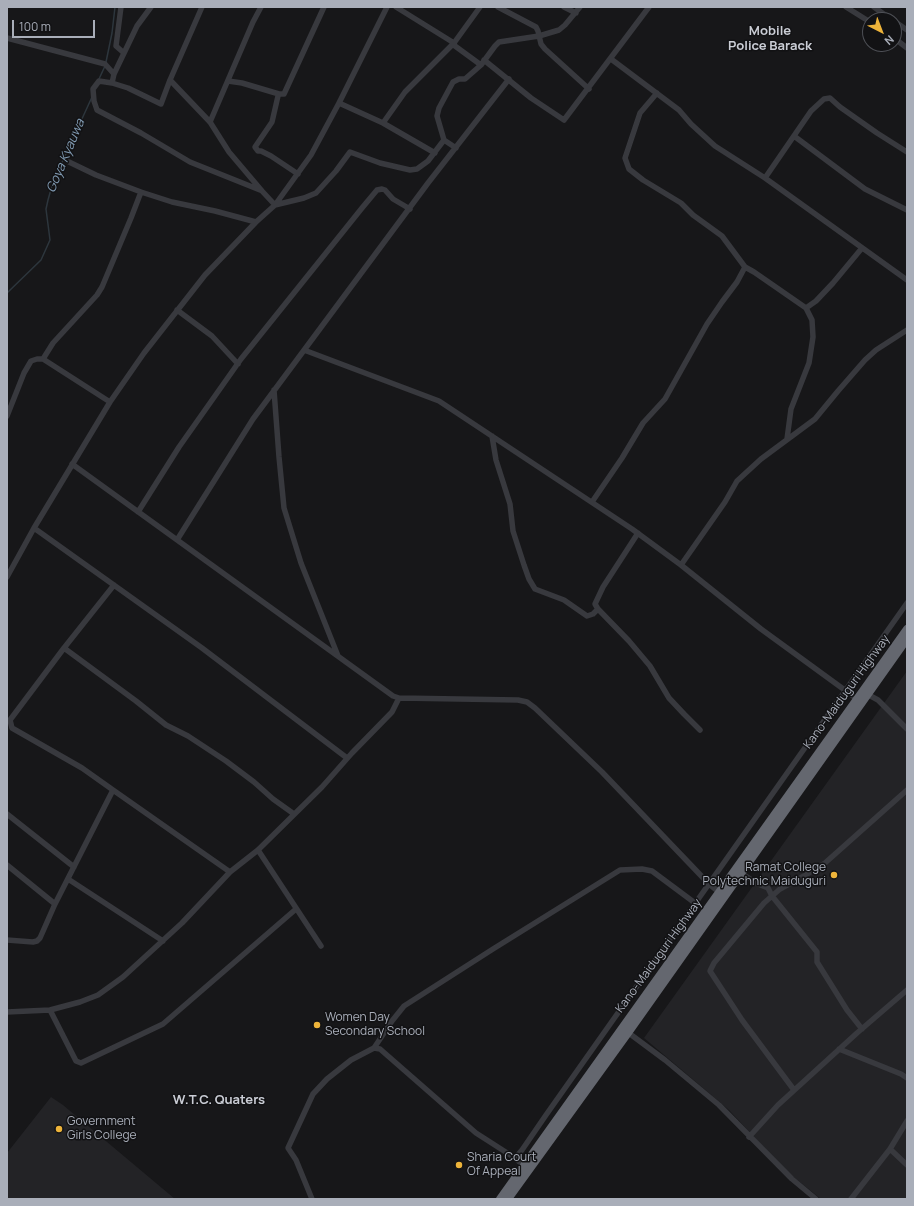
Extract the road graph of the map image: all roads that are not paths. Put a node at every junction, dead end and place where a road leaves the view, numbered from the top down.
1 (121, 7) edge
2 (150, 7) edge
3 (202, 7) edge
4 (261, 7) edge
5 (324, 7) edge
6 (387, 7) edge
7 (396, 7) edge
8 (480, 7) edge
9 (498, 7) edge
10 (564, 7) edge
11 (580, 7) edge
12 (649, 7) edge
13 (846, 7) edge
14 (576, 13) junction
15 (862, 17) edge
16 (538, 36) junction
17 (7, 38) edge
18 (454, 43) junction
19 (124, 53) junction
20 (611, 59) junction
21 (483, 62) junction
22 (114, 74) junction
23 (509, 79) junction
24 (170, 80) junction
25 (228, 81) junction
26 (112, 83) junction
27 (589, 89) junction
28 (656, 93) junction
29 (279, 94) junction
30 (339, 103) junction
31 (210, 122) junction
32 (383, 123) junction
33 (794, 136) junction
34 (444, 140) junction
35 (456, 148) junction
36 (907, 152) edge
37 (435, 153) junction
38 (69, 162) dead end
39 (298, 174) junction
40 (765, 178) junction
41 (262, 191) junction
42 (141, 192) junction
43 (275, 204) junction
44 (410, 209) junction
45 (907, 210) edge
46 (256, 222) junction
47 (862, 248) junction
48 (745, 267) junction
49 (907, 280) edge
50 (806, 308) junction
51 (177, 310) junction
52 (907, 330) edge
53 (304, 350) junction
54 (43, 359) junction
55 (238, 364) junction
56 (274, 390) junction
57 (110, 402) junction
58 (7, 416) edge
59 (492, 436) junction
60 (787, 439) junction
61 (72, 464) junction
62 (592, 502) junction
63 (138, 512) junction
64 (34, 528) junction
65 (638, 534) junction
66 (177, 540) junction
67 (681, 565) junction
68 (7, 577) edge
69 (114, 585) junction
70 (907, 603) edge
71 (598, 609) junction
72 (907, 629) edge
73 (907, 639) edge
74 (64, 648) junction
75 (339, 656) junction
76 (844, 691) junction
77 (867, 694) junction
78 (399, 698) junction
79 (857, 699) junction
80 (9, 719) edge
81 (907, 729) edge
82 (700, 730) dead end
83 (347, 758) junction
84 (113, 790) junction
85 (907, 790) edge
86 (7, 814) edge
87 (294, 814) junction
88 (258, 850) junction
89 (7, 865) edge
90 (74, 867) junction
91 (230, 872) junction
92 (741, 873) junction
93 (68, 879) junction
94 (709, 884) junction
95 (719, 892) junction
96 (772, 896) junction
97 (696, 903) junction
98 (55, 904) junction
99 (296, 909) junction
100 (7, 940) edge
101 (163, 941) junction
102 (321, 946) dead end
103 (907, 990) edge
104 (50, 1010) junction
105 (7, 1012) edge
106 (862, 1029) junction
107 (625, 1030) junction
108 (374, 1048) junction
109 (839, 1049) junction
110 (907, 1078) edge
111 (794, 1090) junction
112 (907, 1121) edge
113 (749, 1137) junction
114 (890, 1149) junction
115 (515, 1158) junction
116 (907, 1165) edge
117 (524, 1166) junction
118 (312, 1199) edge
119 (500, 1199) edge
120 (508, 1199) edge
121 (816, 1199) edge
122 (851, 1199) edge

1 - 19 street
2 - 19 street
3 - 24 street
4 - 25 street
5 - 29 street
6 - 30 street
7 - 18 street
8 - 18 street
9 - 16 street
10 - 14 street
11 - 14 street
12 - 20 street
13 - 15 street
14 - 16 street
16 - 21 street
16 - 27 street
17 - 22 street
18 - 21 street
18 - 32 street
19 - 22 street
20 - 27 street
20 - 28 street
21 - 23 street
21 - 34 street
22 - 26 street
23 - 27 street
23 - 35 street
24 - 26 street
24 - 31 street
25 - 29 street
25 - 31 street
26 - 41 street
28 - 40 street
28 - 48 street
29 - 39 street
30 - 32 street
30 - 39 street
31 - 41 street
32 - 37 street
33 - 36 street
33 - 40 street
33 - 45 street
34 - 35 street
34 - 37 street
35 - 44 street
37 - 43 street
38 - 42 street
39 - 43 street
40 - 47 street
41 - 43 street
42 - 46 street
42 - 54 street
43 - 46 street
44 - 53 street
44 - 55 street
46 - 51 street
47 - 49 street
47 - 50 street
48 - 50 street
48 - 62 street
50 - 60 street
51 - 55 street
51 - 57 street
52 - 60 street
53 - 56 street
53 - 59 street
54 - 57 street
54 - 58 street
55 - 63 street
56 - 66 street
56 - 75 street
57 - 61 street
59 - 62 street
59 - 71 street
60 - 67 street
61 - 63 street
61 - 64 street
62 - 65 street
63 - 66 street
64 - 68 street
64 - 69 street
65 - 67 street
65 - 71 street
66 - 75 street
67 - 76 street
69 - 74 street
69 - 83 street
70 - 76 street
71 - 82 street
72 - 79 highway, Kano-Maiduguri Highway
73 - 77 highway, Kano-Maiduguri Highway
74 - 80 street
74 - 87 street
75 - 78 street
76 - 79 street
76 - 94 street
77 - 81 street
77 - 92 highway, Kano-Maiduguri Highway
78 - 83 street
78 - 94 street
79 - 95 highway, Kano-Maiduguri Highway
80 - 84 street
83 - 87 street
84 - 90 street
84 - 91 street
85 - 96 street
86 - 90 street
87 - 88 street
88 - 91 street
88 - 99 street
89 - 98 street
90 - 93 street
91 - 101 street
92 - 96 street
92 - 107 highway, Kano-Maiduguri Highway
93 - 98 street
93 - 101 street
94 - 95 street
94 - 97 street
95 - 107 highway, Kano-Maiduguri Highway
96 - 106 street
96 - 111 street
97 - 108 street
97 - 115 street
98 - 100 street
99 - 102 street
99 - 104 street
101 - 104 street
103 - 106 street
104 - 105 street
106 - 109 street
107 - 113 street
107 - 117 highway, Kano-Maiduguri Highway
107 - 120 highway, Kano-Maiduguri Highway
108 - 115 street
108 - 118 street
109 - 110 street
109 - 111 street
111 - 113 street
112 - 114 street
113 - 121 street
114 - 116 street
114 - 122 street
115 - 117 street
117 - 119 highway, Kano-Maiduguri Highway

